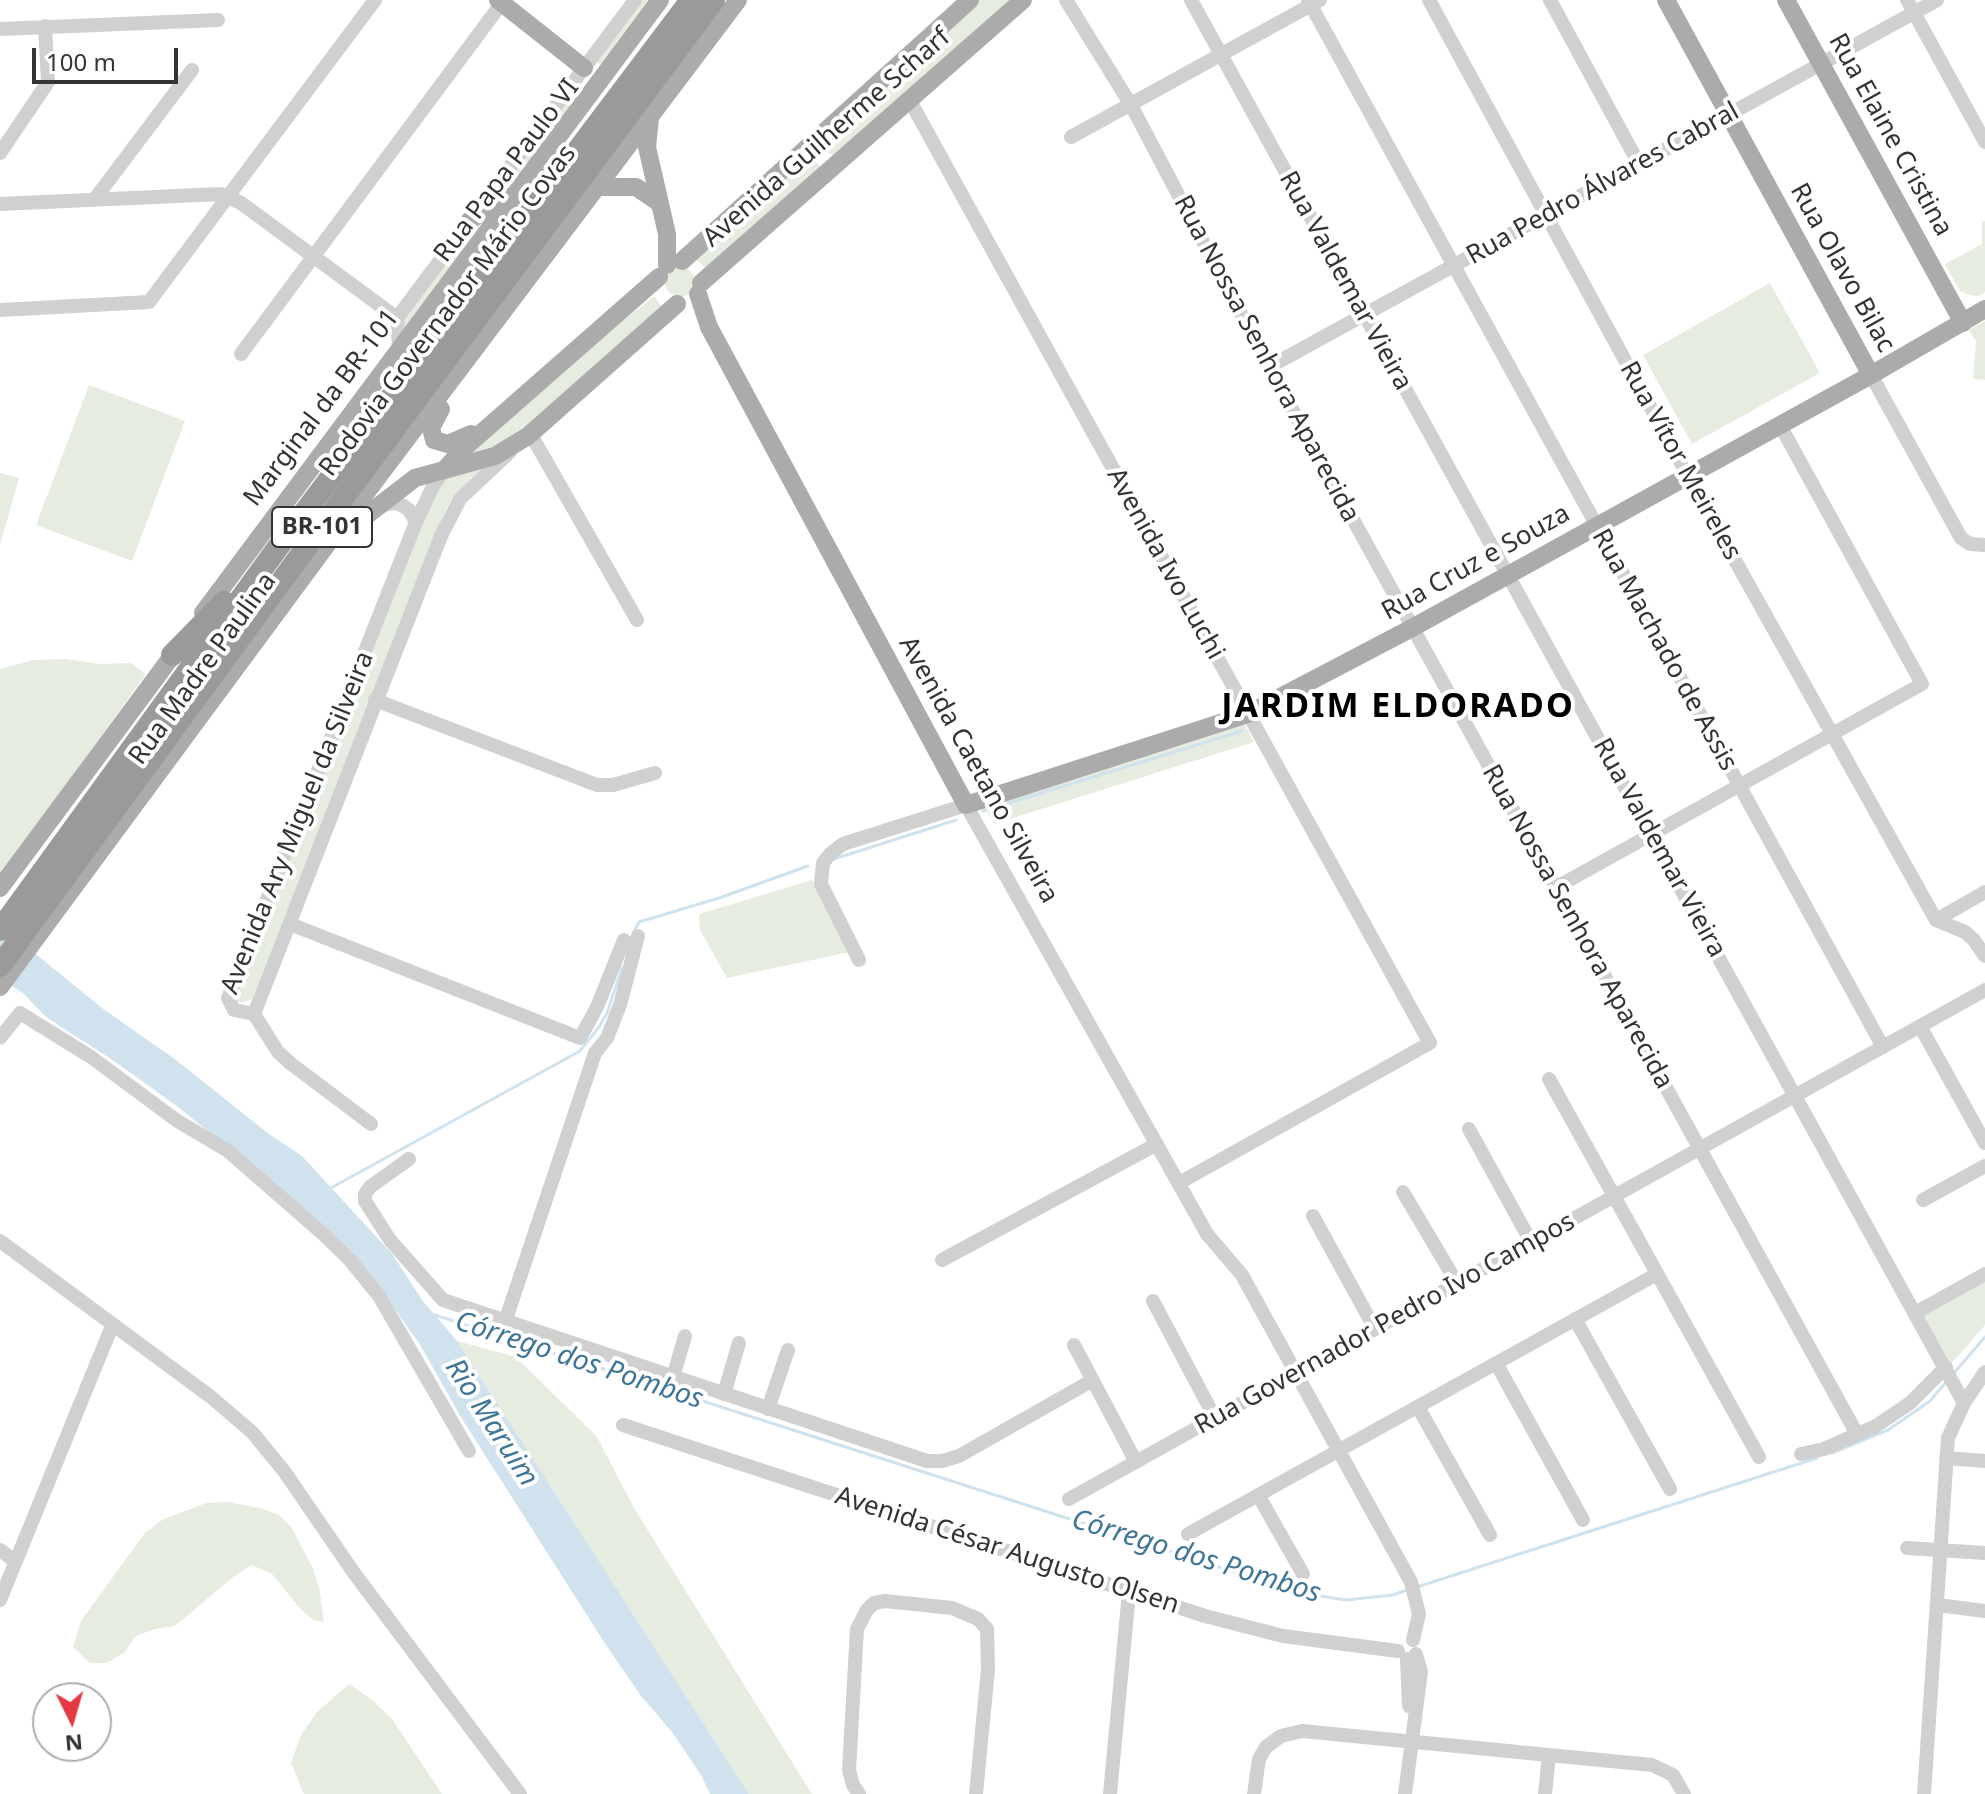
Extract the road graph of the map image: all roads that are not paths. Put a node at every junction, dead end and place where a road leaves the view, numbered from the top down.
1 (375, 0) edge
2 (635, 0) edge
3 (660, 0) edge
4 (691, 0) edge
5 (714, 0) edge
6 (738, 0) edge
7 (970, 0) edge
8 (1023, 0) edge
9 (1066, 0) edge
10 (1191, 0) edge
11 (1429, 0) edge
12 (1550, 0) edge
13 (1666, 0) edge
14 (1786, 0) edge
15 (1937, 0) edge
16 (501, 1) edge
17 (1313, 2) edge
18 (1911, 6) edge
19 (218, 20) dead end
20 (45, 26) junction
21 (0, 29) edge
22 (1221, 55) junction
23 (1821, 64) junction
24 (584, 68) junction
25 (192, 70) dead end
26 (601, 78) junction
27 (909, 99) junction
28 (583, 102) junction
29 (1131, 105) junction
30 (631, 112) junction
31 (1728, 115) junction
32 (819, 135) junction
33 (1071, 137) dead end
34 (1985, 142) edge
35 (0, 153) edge
36 (842, 159) junction
37 (1639, 164) junction
38 (598, 187) junction
39 (518, 189) junction
40 (228, 196) junction
41 (94, 200) junction
42 (658, 202) junction
43 (0, 204) edge
44 (1547, 214) junction
45 (470, 220) junction
46 (313, 256) junction
47 (1455, 265) junction
48 (672, 266) junction
49 (1948, 295) junction
50 (690, 296) junction
51 (1985, 307) edge
52 (0, 310) edge
53 (1363, 315) junction
54 (397, 318) junction
55 (1963, 323) junction
56 (399, 348) junction
57 (476, 348) junction
58 (241, 354) dead end
59 (1269, 367) junction
60 (1871, 375) junction
61 (516, 402) junction
62 (1780, 425) junction
63 (529, 434) junction
64 (446, 468) junction
65 (1688, 476) junction
66 (376, 507) junction
67 (416, 522) junction
68 (1596, 527) junction
69 (1985, 545) edge
70 (314, 549) junction
71 (276, 550) junction
72 (1508, 576) junction
73 (637, 620) dead end
74 (1412, 628) junction
75 (172, 655) junction
76 (238, 664) joint
77 (375, 700) junction
78 (1248, 714) junction
79 (1831, 735) junction
80 (655, 773) dead end
81 (1740, 786) junction
82 (966, 805) junction
83 (1651, 835) junction
84 (0, 888) edge
85 (1555, 888) junction
86 (1985, 892) edge
87 (1936, 920) junction
88 (290, 924) junction
89 (20, 927) edge
90 (1985, 956) edge
91 (859, 960) dead end
92 (0, 966) edge
93 (0, 987) edge
94 (1985, 990) edge
95 (254, 1014) junction
96 (1920, 1026) junction
97 (0, 1038) edge
98 (581, 1039) junction
99 (1883, 1047) junction
100 (594, 1052) junction
101 (1549, 1079) dead end
102 (1795, 1095) junction
103 (371, 1124) dead end
104 (1469, 1129) dead end
105 (1985, 1143) edge
106 (1157, 1144) junction
107 (1701, 1148) junction
108 (409, 1159) dead end
109 (1985, 1166) edge
110 (1179, 1183) junction
111 (1403, 1192) dead end
112 (1614, 1197) junction
113 (1923, 1200) dead end
114 (1313, 1216) dead end
115 (0, 1241) edge
116 (1531, 1242) junction
117 (942, 1260) dead end
118 (1657, 1274) junction
119 (1985, 1274) edge
120 (1457, 1283) junction
121 (1153, 1301) dead end
122 (1915, 1313) junction
123 (1575, 1319) junction
124 (505, 1322) junction
125 (112, 1326) junction
126 (1375, 1329) junction
127 (685, 1336) dead end
128 (739, 1343) dead end
129 (1074, 1345) dead end
130 (788, 1350) dead end
131 (1496, 1363) junction
132 (1946, 1368) junction
133 (1985, 1372) edge
134 (1295, 1373) junction
135 (673, 1377) junction
136 (1093, 1380) junction
137 (724, 1394) junction
138 (1961, 1397) junction
139 (1418, 1407) junction
140 (768, 1409) junction
141 (1215, 1418) junction
142 (623, 1425) dead end
143 (1857, 1434) junction
144 (469, 1451) dead end
145 (1338, 1451) junction
146 (1801, 1454) dead end
147 (1759, 1457) dead end
148 (1946, 1458) junction
149 (1985, 1461) edge
150 (1136, 1462) junction
151 (1670, 1489) dead end
152 (1258, 1495) junction
153 (1069, 1499) dead end
154 (1583, 1520) dead end
155 (1188, 1534) dead end
156 (1490, 1535) dead end
157 (1907, 1548) dead end
158 (0, 1550) edge
159 (1941, 1550) junction
160 (1985, 1553) edge
161 (15, 1561) junction
162 (1303, 1574) dead end
163 (1129, 1592) junction
164 (0, 1600) edge
165 (1938, 1605) junction
166 (1985, 1611) edge
167 (1409, 1651) junction
168 (1411, 1742) junction
169 (1549, 1755) junction
170 (1682, 1788) edge
171 (856, 1789) edge
172 (520, 1794) edge
173 (976, 1794) edge
174 (1110, 1794) edge
175 (1254, 1794) edge
176 (1405, 1794) edge
177 (1545, 1794) edge
178 (1924, 1794) edge

1 - 40 street
2 - 24 street, Rua Papa Paulo VI
3 - 26 main road, Marginal da BR-101
4 - 30 highway, Rodovia Governador Mário Covas / BR-101
5 - 30 highway, Rodovia Governador Mário Covas / BR-101
6 - 30 main road
7 - 32 main road, Avenida Guilherme Scharf
8 - 27 main road, Avenida Guilherme Scharf
9 - 29 street, Rua Nossa Senhora Aparecida
10 - 22 street, Rua Valdemar Vieira
11 - 44 street, Rua Vítor Meireles
12 - 37 street
13 - 31 main road, Rua Olavo Bilac
14 - 23 main road, Rua Elaine Cristina
15 - 18 street, Rua Pedro Álvares Cabral
16 - 24 main road
16 - 46 street
17 - 22 street
17 - 47 street, Rua Machado de Assis
18 - 23 street, Rua Pedro Álvares Cabral
18 - 34 street
19 - 20 street
20 - 21 street
20 - 35 street
22 - 29 street
22 - 53 street, Rua Valdemar Vieira
23 - 31 street, Rua Pedro Álvares Cabral
23 - 49 main road, Rua Elaine Cristina
24 - 45 street, Rua Papa Paulo VI
25 - 41 street
26 - 28 main road, Marginal da BR-101
26 - 30 main road
27 - 36 main road, Avenida Guilherme Scharf
27 - 78 street, Avenida Ivo Luchi
28 - 30 main road
28 - 39 main road, Marginal da BR-101
29 - 33 street
29 - 59 street, Rua Nossa Senhora Aparecida
30 - 38 main road
30 - 42 main road
30 - 70 highway, Rodovia Governador Mário Covas / BR-101
30 - 71 highway, Rodovia Governador Mário Covas / BR-101
31 - 37 street, Rua Pedro Álvares Cabral
31 - 60 main road, Rua Olavo Bilac
32 - 36 main road
32 - 48 main road, Avenida Guilherme Scharf
36 - 50 main road, Avenida Guilherme Scharf
37 - 44 street, Rua Pedro Álvares Cabral
38 - 42 main road
38 - 57 main road
39 - 45 main road
39 - 56 main road, Marginal da BR-101
40 - 41 street
40 - 46 street
40 - 52 street
41 - 43 street
42 - 48 main road
44 - 47 street, Rua Pedro Álvares Cabral
44 - 65 street, Rua Vítor Meireles
45 - 54 street, Rua Papa Paulo VI
46 - 54 street
46 - 58 street
47 - 53 street, Rua Pedro Álvares Cabral
47 - 68 street, Rua Machado de Assis
48 - 50 main road
48 - 50 main road
48 - 61 main road, Avenida Ary Miguel da Silveira
49 - 51 main road
49 - 55 main road, Rua Elaine Cristina
50 - 63 main road, Avenida Ary Miguel da Silveira
50 - 82 main road, Avenida Caetano Silveira
51 - 55 main road, Rua Cruz e Souza
53 - 59 street, Rua Pedro Álvares Cabral
53 - 72 street, Rua Valdemar Vieira
54 - 56 street
55 - 60 main road, Rua Cruz e Souza
56 - 75 main road, Marginal da BR-101
57 - 61 main road
57 - 70 main road
59 - 74 street, Rua Nossa Senhora Aparecida
60 - 62 main road, Rua Cruz e Souza
60 - 69 street, Rua Olavo Bilac
61 - 64 main road, Avenida Ary Miguel da Silveira
62 - 65 main road, Rua Cruz e Souza
62 - 79 street
63 - 64 main road
63 - 73 street
63 - 77 street, Avenida Ary Miguel da Silveira
64 - 66 main road
64 - 67 street, Avenida Ary Miguel da Silveira
65 - 68 main road, Rua Cruz e Souza
65 - 79 street, Rua Vítor Meireles
66 - 67 street
66 - 70 main road
67 - 95 street, Avenida Ary Miguel da Silveira
68 - 72 main road, Rua Cruz e Souza
68 - 81 street, Rua Machado de Assis
70 - 76 highway
70 - 89 highway, Rodovia Governador Mário Covas / BR-101
71 - 75 highway
71 - 89 highway, Rodovia Governador Mário Covas / BR-101
72 - 74 main road, Rua Cruz e Souza
72 - 83 street, Rua Valdemar Vieira
74 - 78 main road, Rua Cruz e Souza
74 - 85 street, Rua Nossa Senhora Aparecida
75 - 84 main road, Marginal da BR-101
76 - 89 main road, Rua Madre Paulina
77 - 80 street
77 - 88 street, Avenida Ary Miguel da Silveira
78 - 82 main road, Rua Cruz e Souza
78 - 110 street, Avenida Ivo Luchi
79 - 81 street
79 - 87 street, Rua Vítor Meireles
81 - 83 street
81 - 99 street, Rua Machado de Assis
82 - 91 street
82 - 106 street, Avenida Caetano Silveira
83 - 85 street
83 - 102 street, Rua Valdemar Vieira
85 - 107 street, Rua Nossa Senhora Aparecida
86 - 87 street
87 - 90 street
88 - 95 street, Avenida Ary Miguel da Silveira
88 - 98 street
89 - 92 highway, Rodovia Governador Mário Covas / BR-101
89 - 93 main road, Rua Madre Paulina
94 - 96 street, Rua Governador Pedro Ivo Campos
95 - 103 street
96 - 99 street, Rua Governador Pedro Ivo Campos
96 - 105 street
97 - 144 street
98 - 100 street
98 - 100 street
99 - 102 street, Rua Governador Pedro Ivo Campos
100 - 124 street
101 - 112 street
102 - 107 street, Rua Governador Pedro Ivo Campos
102 - 122 street, Rua Valdemar Vieira
104 - 116 street
106 - 110 street, Avenida Caetano Silveira
106 - 117 street
107 - 112 street, Rua Governador Pedro Ivo Campos
107 - 143 street, Rua Nossa Senhora Aparecida
108 - 124 street
109 - 113 street
110 - 134 street, Avenida Caetano Silveira
111 - 120 street
112 - 116 street, Rua Governador Pedro Ivo Campos
112 - 118 street
114 - 126 street
115 - 125 street
116 - 120 street, Rua Governador Pedro Ivo Campos
118 - 123 street
118 - 147 street
119 - 122 street
120 - 126 street, Rua Governador Pedro Ivo Campos
121 - 141 street
122 - 132 street, Rua Valdemar Vieira
123 - 131 street
123 - 151 street
124 - 135 street
125 - 161 street
125 - 172 street
126 - 134 street, Rua Governador Pedro Ivo Campos
127 - 135 street
128 - 137 street
129 - 136 street
130 - 140 street
131 - 139 street
131 - 154 street
132 - 138 street, Rua Valdemar Vieira
132 - 143 street
133 - 138 street
134 - 141 street, Rua Governador Pedro Ivo Campos
134 - 145 street, Avenida Caetano Silveira
135 - 137 street
136 - 140 street
136 - 150 street
137 - 140 street
138 - 148 street
139 - 145 street
139 - 156 street
141 - 150 street, Rua Governador Pedro Ivo Campos
142 - 163 street, Avenida César Augusto Olsen
143 - 146 street
145 - 152 street
145 - 167 street, Avenida Caetano Silveira
148 - 149 street
148 - 159 street
150 - 153 street, Rua Governador Pedro Ivo Campos
152 - 155 street
152 - 162 street
157 - 159 street
158 - 161 street
159 - 160 street
159 - 165 street
161 - 164 street
163 - 167 street, Avenida César Augusto Olsen
163 - 174 street
165 - 166 street
165 - 178 street
167 - 168 street, Avenida Caetano Silveira
168 - 169 street
168 - 175 street
168 - 176 street, Avenida Caetano Silveira
169 - 170 street
169 - 177 street
171 - 173 street

